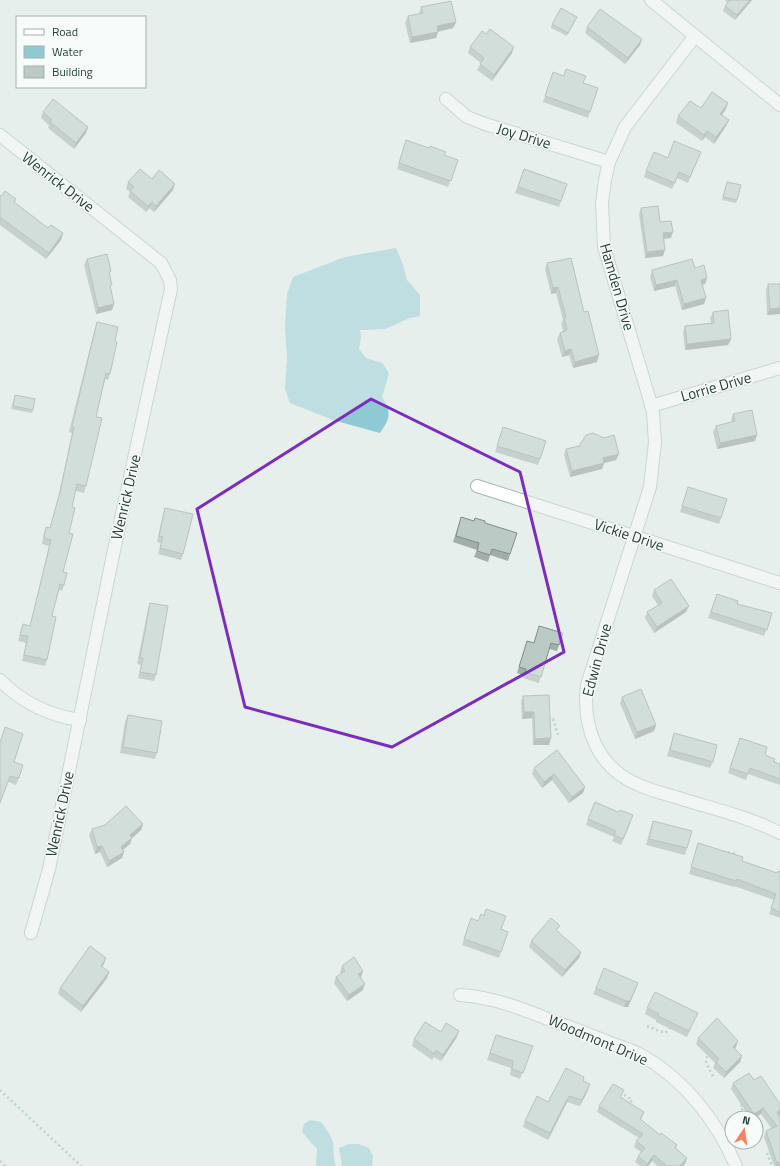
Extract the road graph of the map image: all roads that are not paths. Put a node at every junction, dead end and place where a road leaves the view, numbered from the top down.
1 (651, 0) edge
2 (695, 36) junction
3 (446, 99) dead end
4 (780, 105) edge
5 (0, 136) edge
6 (609, 162) junction
7 (780, 368) edge
8 (651, 406) junction
9 (477, 486) dead end
10 (634, 536) junction
11 (780, 583) edge
12 (0, 680) edge
13 (80, 720) junction
14 (780, 833) edge
15 (31, 933) dead end
16 (460, 995) dead end
17 (736, 1166) edge

1 - 2 street
2 - 4 street
2 - 6 street, Hamden Drive
3 - 6 street, Joy Drive
5 - 13 street, Wenrick Drive
6 - 8 street, Hamden Drive
7 - 8 street, Lorrie Drive
8 - 10 street, Hamden Drive
9 - 10 street, Vickie Drive
10 - 11 street, Vickie Drive
10 - 14 street, Edwin Drive
12 - 13 street
13 - 15 street, Wenrick Drive
16 - 17 street, Woodmont Drive

